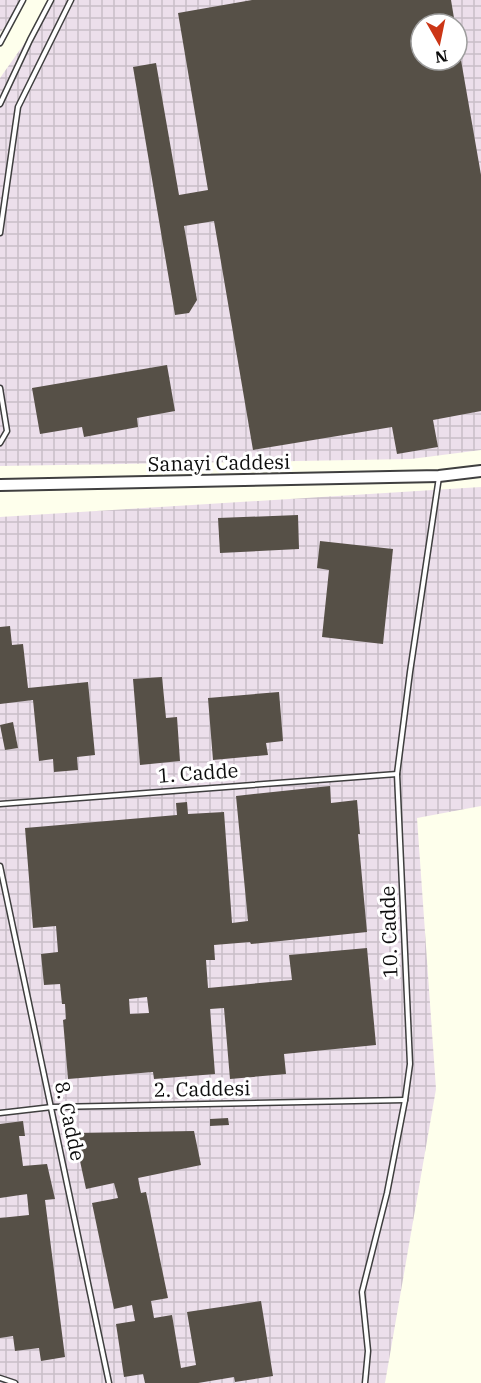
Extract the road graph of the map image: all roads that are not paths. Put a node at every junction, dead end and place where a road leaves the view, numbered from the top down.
1 (23, 0) edge
2 (51, 0) edge
3 (71, 0) edge
4 (0, 42) edge
5 (0, 104) edge
6 (0, 233) edge
7 (0, 388) edge
8 (0, 443) edge
9 (481, 471) edge
10 (439, 476) junction
11 (0, 485) edge
12 (398, 774) junction
13 (0, 804) edge
14 (0, 866) edge
15 (405, 1100) junction
16 (52, 1107) junction
17 (0, 1113) edge
18 (0, 1378) edge
19 (15, 1383) edge
20 (109, 1383) edge
21 (365, 1383) edge

1 - 4 lane
2 - 5 lane
3 - 6 lane
7 - 8 lane
9 - 10 street, Sanayi Caddesi
10 - 11 street, Sanayi Caddesi
10 - 12 lane, 10. Cadde
12 - 13 lane, 1. Cadde
12 - 15 lane, 10. Cadde
14 - 16 lane, 8. Cadde
15 - 16 lane, 2. Caddesi
15 - 21 lane, 10. Cadde
16 - 17 lane, 2. Caddesi
16 - 20 lane, 8. Cadde
18 - 19 lane

